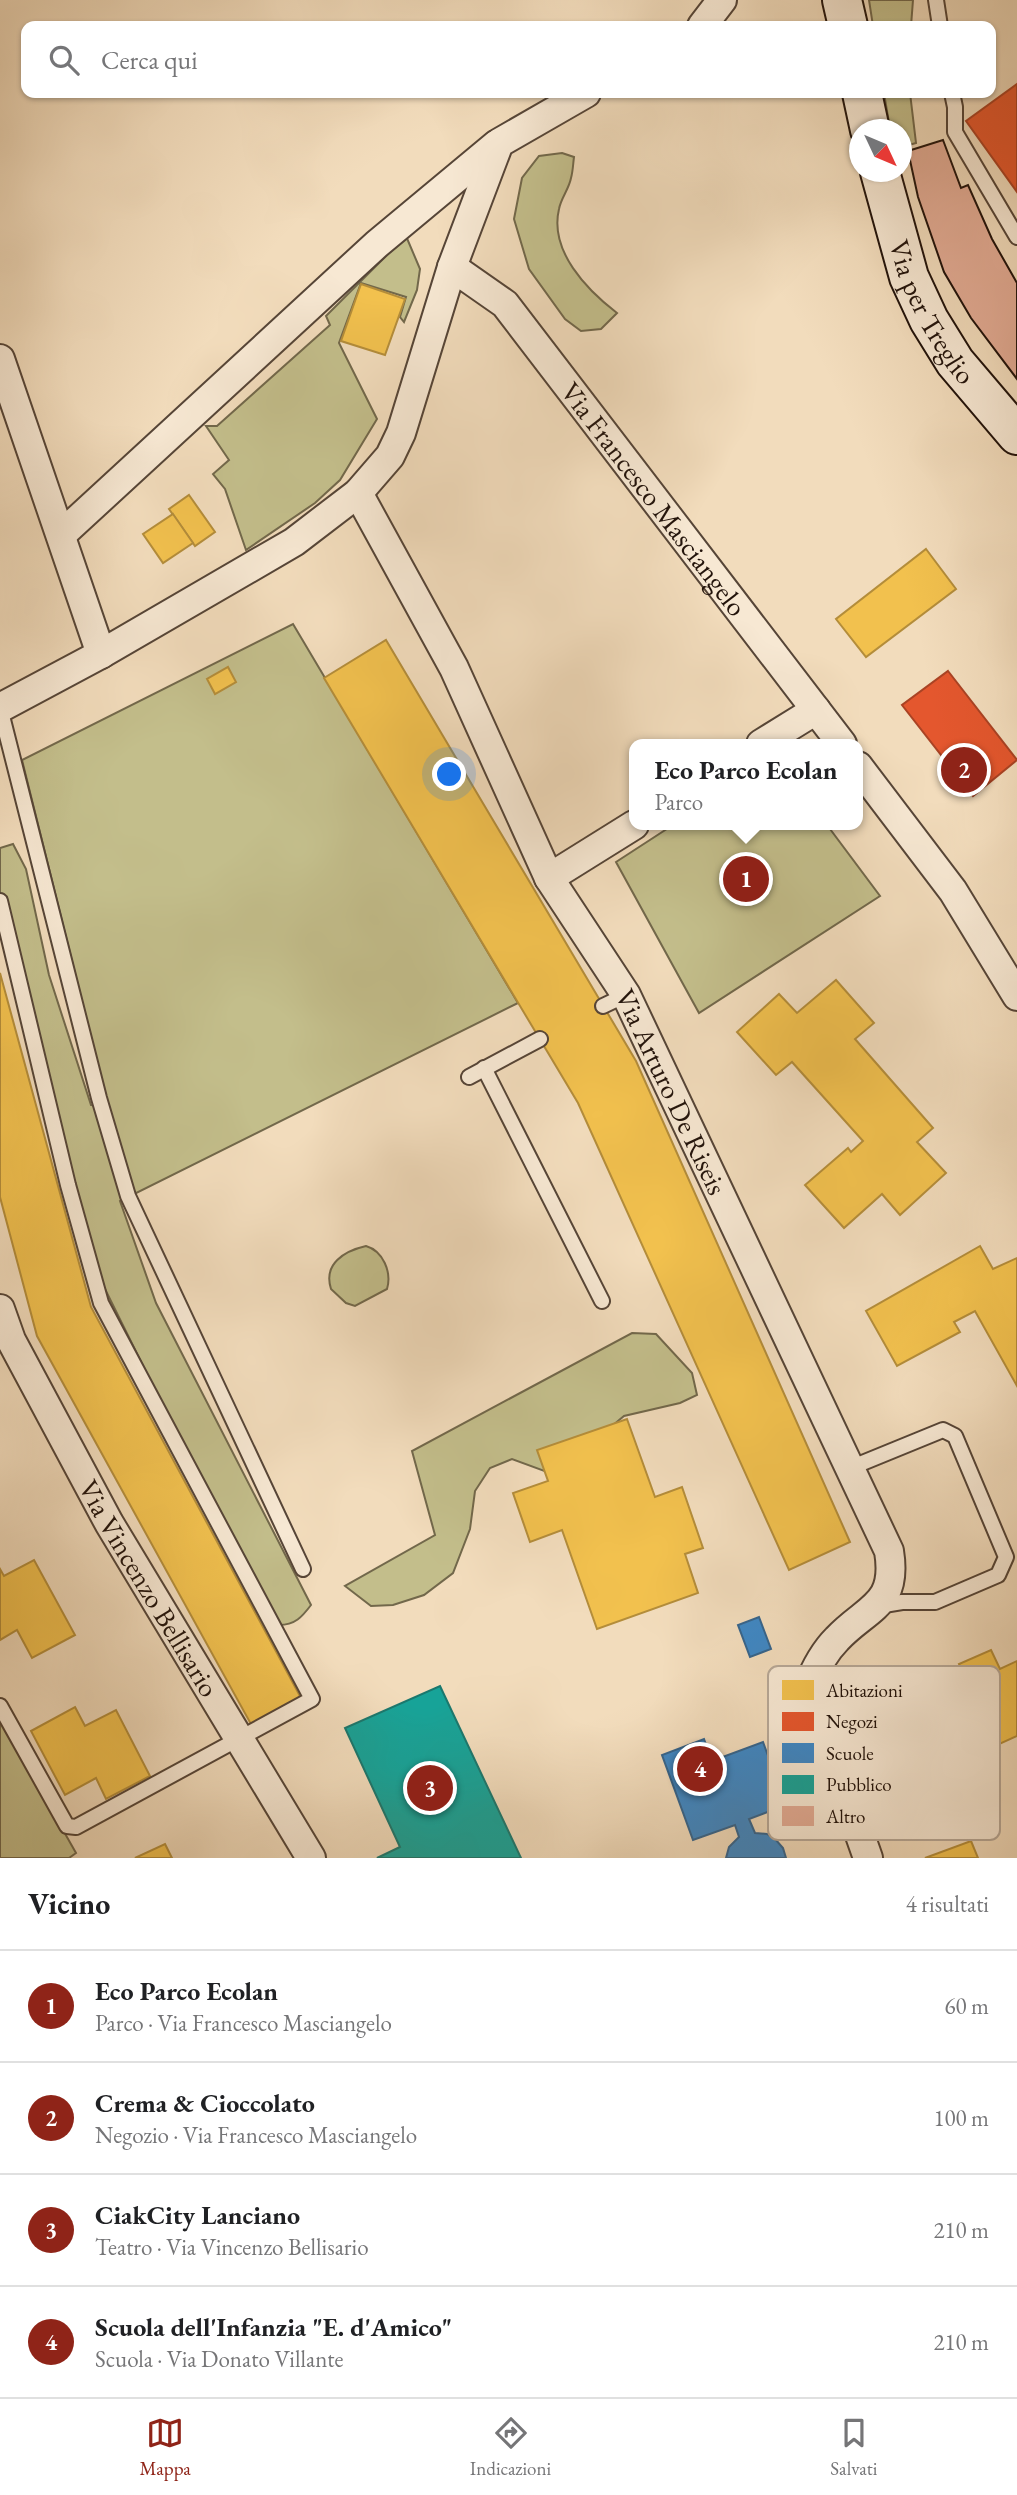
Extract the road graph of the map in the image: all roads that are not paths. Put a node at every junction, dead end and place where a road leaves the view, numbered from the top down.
1 (722, 0) edge
2 (842, 0) edge
3 (936, 0) edge
4 (706, 21) edge
5 (847, 21) edge
6 (939, 21) edge
7 (577, 98) edge
8 (863, 98) edge
9 (953, 98) edge
10 (868, 119) edge
11 (499, 143) junction
12 (883, 182) edge
13 (1017, 237) edge
14 (452, 267) junction
15 (0, 359) edge
16 (1017, 435) edge
17 (358, 494) junction
18 (61, 535) junction
19 (102, 654) junction
20 (0, 708) edge
21 (816, 710) junction
22 (769, 739) edge
23 (838, 739) edge
24 (863, 773) edge
25 (629, 828) edge
26 (549, 878) junction
27 (0, 901) edge
28 (1017, 996) edge
29 (540, 1039) dead end
30 (484, 1068) junction
31 (469, 1077) dead end
32 (602, 1301) dead end
33 (0, 1310) edge
34 (850, 1468) junction
35 (303, 1569) dead end
36 (877, 1606) junction
37 (819, 1666) edge
38 (0, 1706) edge
39 (240, 1740) junction
40 (862, 1840) edge
41 (311, 1858) edge
42 (868, 1858) edge

1 - 4 street
2 - 5 main road
3 - 6 lane
7 - 11 street
8 - 10 main road
9 - 13 lane
11 - 14 street
11 - 18 street
12 - 16 main road, Via per Treglio
14 - 17 street
14 - 21 street, Via Francesco Masciangelo
15 - 18 street
17 - 19 street
17 - 26 street, Via Arturo De Riseis
18 - 19 street
19 - 20 street
20 - 35 lane
21 - 22 street
21 - 23 street, Via Francesco Masciangelo
24 - 28 street
25 - 26 street
26 - 34 street, Via Arturo De Riseis
27 - 39 lane
29 - 30 lane
30 - 31 lane
30 - 32 lane
33 - 39 street, Via Vincenzo Bellisario
34 - 36 street, Via Arturo De Riseis
34 - 36 lane
36 - 37 street, Via Arturo De Riseis
38 - 39 lane
39 - 41 street, Via Vincenzo Bellisario
40 - 42 street, Via Arturo De Riseis

